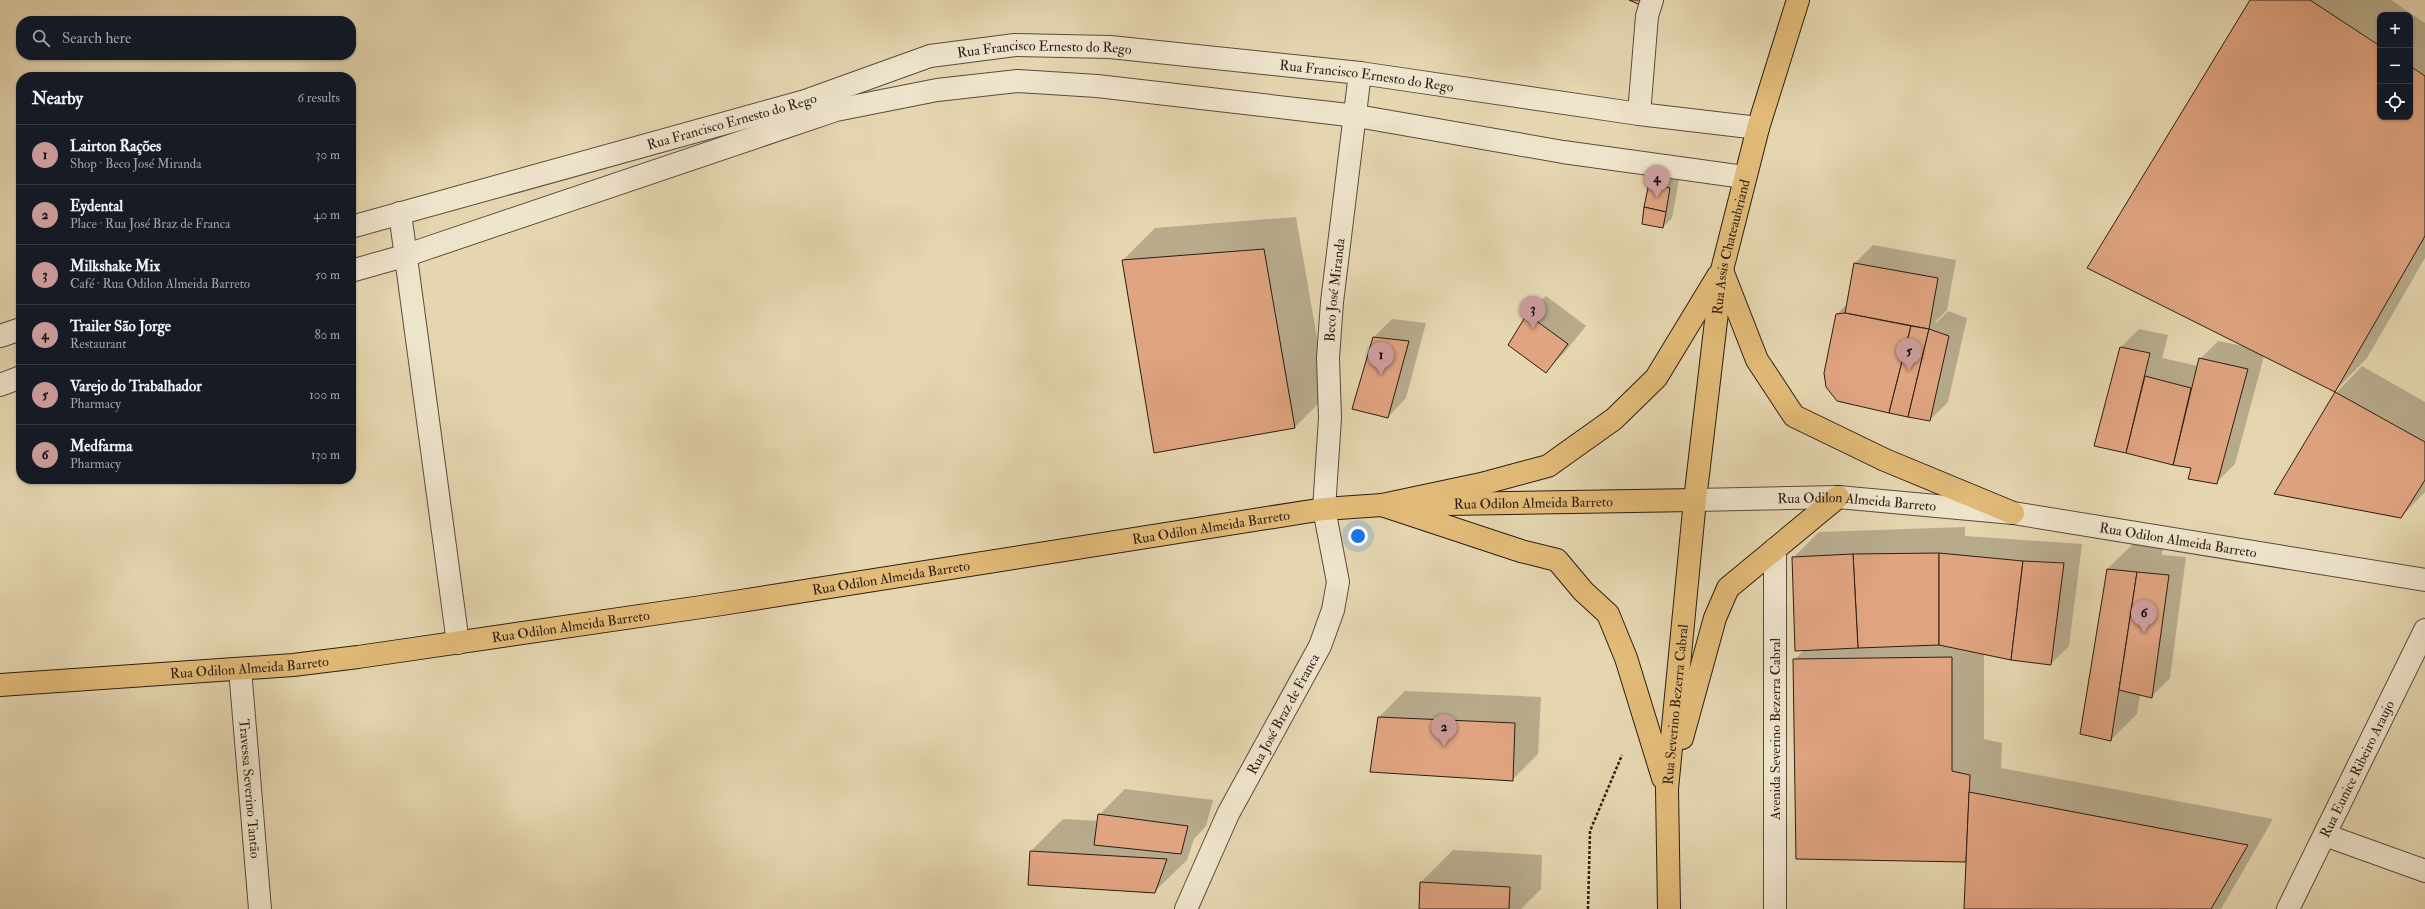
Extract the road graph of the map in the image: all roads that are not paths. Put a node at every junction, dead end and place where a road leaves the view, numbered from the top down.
1 (1652, 0) edge
2 (1798, 0) edge
3 (1360, 73) junction
4 (1639, 114) junction
5 (1357, 116) junction
6 (1758, 128) junction
7 (1744, 177) junction
8 (400, 214) junction
9 (356, 226) edge
10 (404, 256) junction
11 (356, 270) edge
12 (1722, 270) junction
13 (16, 331) edge
14 (0, 336) edge
15 (16, 380) edge
16 (0, 385) edge
17 (1838, 497) junction
18 (1695, 500) junction
19 (1382, 505) junction
20 (1324, 509) junction
21 (2013, 513) junction
22 (1775, 549) junction
23 (2425, 580) edge
24 (2425, 630) edge
25 (458, 643) junction
26 (240, 669) junction
27 (0, 685) edge
28 (1667, 789) junction
29 (2325, 834) junction
30 (2425, 872) edge
31 (260, 909) edge
32 (1186, 909) edge
33 (1669, 909) edge
34 (1776, 909) edge
35 (2288, 909) edge

1 - 4 street
2 - 6 main road, Rua Assis Chateaubriand
3 - 4 street, Rua Francisco Ernesto do Rego
3 - 5 street, Beco José Miranda
3 - 8 street, Rua Francisco Ernesto do Rego
4 - 6 street, Rua Francisco Ernesto do Rego
5 - 7 street, Rua Francisco Ernesto do Rego
5 - 10 street, Rua Francisco Ernesto do Rego
5 - 20 street, Beco José Miranda
6 - 7 main road, Rua Assis Chateaubriand
7 - 12 main road, Rua Assis Chateaubriand
8 - 9 street, Rua Francisco Ernesto do Rego
8 - 10 street
10 - 11 street, Rua Francisco Ernesto do Rego
10 - 25 street
12 - 18 main road, Rua Assis Chateaubriand
12 - 19 main road
12 - 21 main road
13 - 14 street
15 - 16 street
17 - 18 street, Rua Odilon Almeida Barreto
17 - 21 street, Rua Odilon Almeida Barreto
17 - 22 main road
18 - 19 main road, Rua Odilon Almeida Barreto
18 - 28 main road, Rua Severino Bezerra Cabral
19 - 20 main road, Rua Odilon Almeida Barreto
19 - 28 main road
20 - 25 main road, Rua Odilon Almeida Barreto
20 - 32 street, Rua José Braz de Franca
21 - 23 street, Rua Odilon Almeida Barreto
22 - 28 main road
22 - 34 street, Avenida Severino Bezerra Cabral
24 - 29 street, Rua Eunice Ribeiro Araujo
25 - 26 main road, Rua Odilon Almeida Barreto
26 - 27 main road, Rua Odilon Almeida Barreto
26 - 31 street, Travessa Severino Tantão
28 - 33 main road, Rua Severino Bezerra Cabral
29 - 30 street
29 - 35 street, Rua Eunice Ribeiro Araujo

